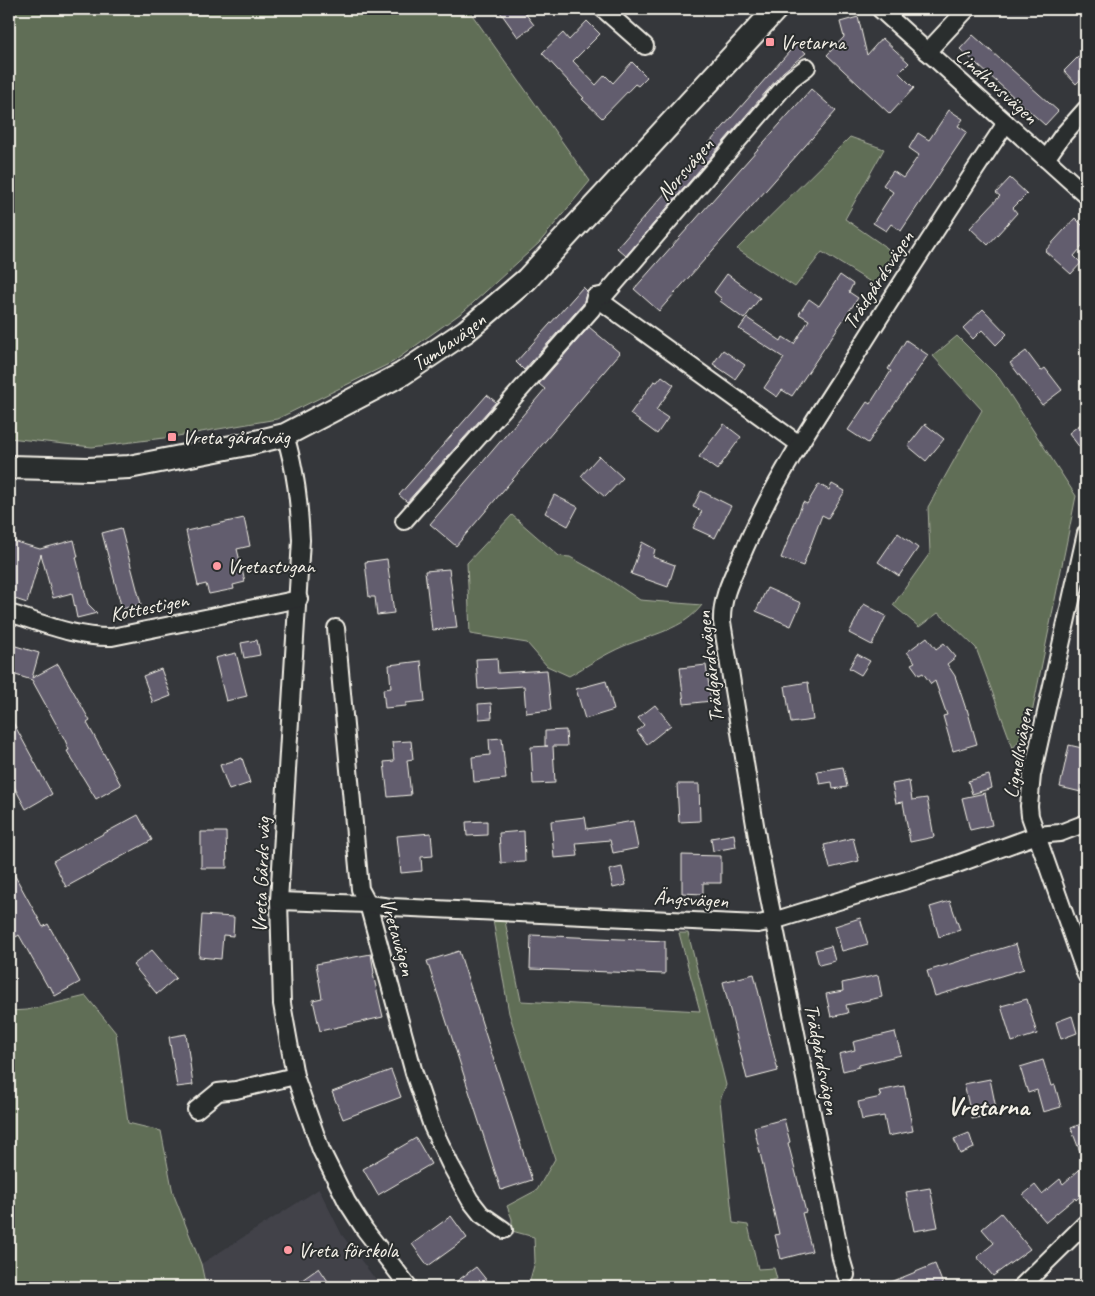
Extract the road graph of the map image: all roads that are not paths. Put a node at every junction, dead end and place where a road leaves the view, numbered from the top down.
1 (603, 9) edge
2 (776, 9) edge
3 (880, 9) edge
4 (967, 9) edge
5 (645, 46) dead end
6 (927, 52) junction
7 (807, 67) dead end
8 (1086, 109) edge
9 (1006, 124) junction
10 (1046, 159) junction
11 (1086, 195) edge
12 (595, 297) junction
13 (285, 434) junction
14 (799, 444) junction
15 (9, 467) edge
16 (404, 521) dead end
17 (1086, 533) edge
18 (298, 599) junction
19 (9, 613) edge
20 (336, 628) dead end
21 (1086, 823) edge
22 (1037, 835) junction
23 (279, 901) junction
24 (368, 904) junction
25 (773, 921) junction
26 (1086, 975) edge
27 (295, 1076) junction
28 (196, 1110) dead end
29 (1086, 1224) edge
30 (504, 1230) dead end
31 (846, 1275) dead end
32 (409, 1287) edge
33 (1021, 1287) edge

1 - 5 street
2 - 13 main road, Tumbavägen
3 - 6 street, Lindhovsvägen
4 - 6 street
6 - 9 street, Lindhovsvägen
7 - 12 street, Norsvägen
8 - 10 street
9 - 10 street, Lindhovsvägen
9 - 14 street, Trädgårdsvägen
10 - 11 street, Lindhovsvägen
12 - 14 street
12 - 16 street, Norsvägen
13 - 15 main road, Tumbavägen
13 - 18 street, Vreta Gårds väg
14 - 25 street, Trädgårdsvägen
17 - 22 street, Lignellsvägen
18 - 19 street, Kottestigen
18 - 23 street, Vreta Gårds väg
20 - 24 street, Vretavägen
21 - 22 street, Ängsvägen
22 - 25 street, Ängsvägen
22 - 26 street, Lignellsvägen
23 - 24 street, Ängsvägen
23 - 27 street, Vreta Gårds väg
24 - 25 street, Ängsvägen
24 - 30 street, Vretavägen
25 - 31 street, Trädgårdsvägen
27 - 28 street
27 - 32 street, Vreta Gårds väg
29 - 33 street

